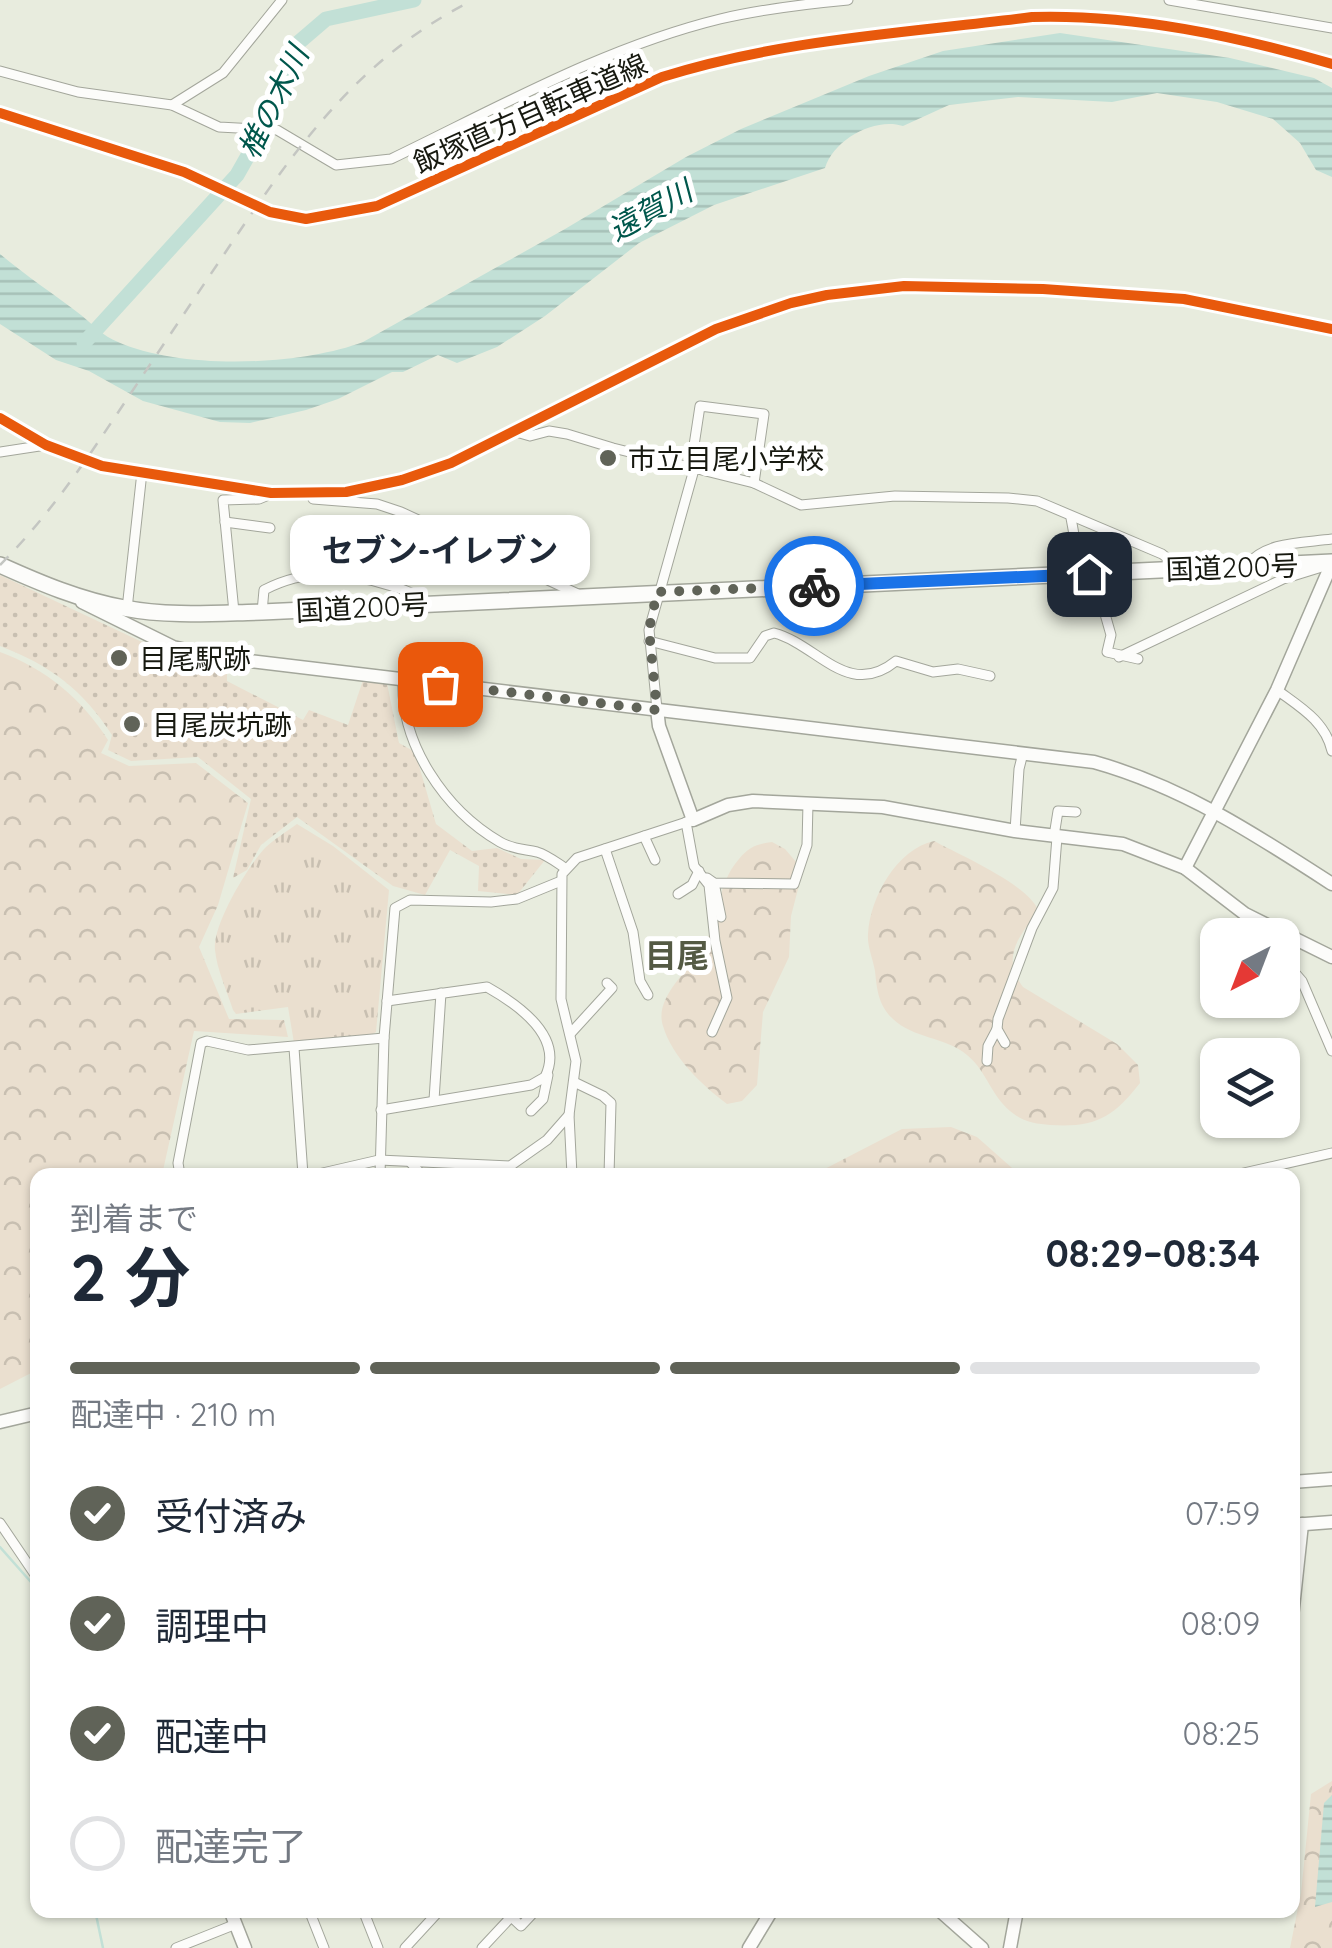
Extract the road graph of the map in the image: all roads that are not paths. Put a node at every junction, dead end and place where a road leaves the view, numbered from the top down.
1 (282, 0) edge
2 (848, 0) edge
3 (1169, 0) edge
4 (1332, 28) edge
5 (0, 71) edge
6 (172, 104) junction
7 (1332, 329) edge
8 (0, 418) edge
9 (516, 432) junction
10 (46, 444) junction
11 (0, 452) edge
12 (693, 466) junction
13 (142, 472) junction
14 (754, 483) junction
15 (271, 493) junction
16 (296, 494) junction
17 (1071, 518) junction
18 (225, 522) junction
19 (267, 526) dead end
20 (1332, 539) edge
21 (350, 545) dead end
22 (1332, 563) edge
23 (0, 565) edge
24 (1245, 566) junction
25 (1181, 569) junction
26 (347, 574) junction
27 (1085, 574) junction
28 (62, 592) junction
29 (657, 592) junction
30 (583, 596) junction
31 (422, 603) junction
32 (127, 609) junction
33 (156, 611) junction
34 (234, 612) junction
35 (262, 612) junction
36 (150, 637) junction
37 (649, 641) junction
38 (1119, 657) junction
39 (1138, 660) dead end
40 (990, 676) dead end
41 (404, 680) junction
42 (1277, 690) junction
43 (657, 710) junction
44 (1332, 751) edge
45 (1023, 753) junction
46 (808, 803) junction
47 (1217, 811) junction
48 (1076, 812) dead end
49 (690, 821) junction
50 (1015, 830) junction
51 (644, 836) junction
52 (1055, 836) junction
53 (604, 849) junction
54 (655, 860) dead end
55 (565, 868) junction
56 (1185, 868) junction
57 (706, 877) junction
58 (561, 881) junction
59 (1332, 884) edge
60 (678, 894) dead end
61 (1245, 914) junction
62 (721, 917) dead end
63 (1248, 918) edge
64 (1332, 958) edge
65 (1300, 979) edge
66 (607, 982) dead end
67 (440, 994) junction
68 (648, 996) dead end
69 (387, 1001) junction
70 (997, 1029) junction
71 (712, 1032) dead end
72 (570, 1034) junction
73 (384, 1038) junction
74 (1006, 1043) dead end
75 (294, 1048) junction
76 (1332, 1051) edge
77 (987, 1061) dead end
78 (548, 1072) junction
79 (574, 1082) junction
80 (434, 1100) junction
81 (381, 1110) junction
82 (531, 1111) dead end
83 (569, 1115) junction
84 (1332, 1153) edge
85 (379, 1160) junction
86 (411, 1162) junction
87 (179, 1168) edge
88 (302, 1168) edge
89 (344, 1168) edge
90 (380, 1168) edge
91 (416, 1168) edge
92 (485, 1168) edge
93 (513, 1168) edge
94 (572, 1168) edge
95 (609, 1168) edge
96 (1265, 1168) edge
97 (30, 1415) edge
98 (0, 1422) edge
99 (1332, 1479) edge
100 (1300, 1481) edge
101 (1332, 1522) edge
102 (0, 1523) edge
103 (1300, 1525) edge
104 (30, 1567) edge
105 (229, 1918) edge
106 (235, 1918) edge
107 (313, 1918) edge
108 (370, 1918) edge
109 (432, 1918) edge
110 (504, 1918) edge
111 (767, 1918) edge
112 (949, 1918) edge
113 (1016, 1918) edge
114 (176, 1948) edge
115 (245, 1948) edge
116 (324, 1948) edge
117 (378, 1948) edge
118 (404, 1948) edge
119 (482, 1948) edge
120 (748, 1948) edge
121 (982, 1948) edge
122 (1010, 1948) edge

1 - 6 street
2 - 6 street
3 - 4 street
5 - 6 street
7 - 9 street
8 - 10 street
9 - 12 street
9 - 16 street
10 - 11 street
10 - 13 street
12 - 14 street
12 - 14 street
12 - 29 street
13 - 15 street
13 - 32 street
14 - 17 street
15 - 16 street
15 - 18 street
16 - 30 street
17 - 25 street
17 - 27 street
18 - 19 street
18 - 34 street
20 - 24 street
21 - 26 street
22 - 24 highway, 国道200号
22 - 38 street
22 - 42 street
23 - 28 highway, 国道200号
24 - 25 highway, 国道200号
25 - 27 highway, 国道200号
26 - 31 street
26 - 35 street
27 - 29 highway, 国道200号
27 - 38 street
28 - 32 highway, 国道200号
28 - 36 street
29 - 30 highway, 国道200号
29 - 37 street
30 - 31 highway, 国道200号
31 - 35 highway, 国道200号
32 - 33 highway, 国道200号
33 - 34 highway, 国道200号
33 - 36 street
34 - 35 highway, 国道200号
36 - 41 street
37 - 40 street
37 - 43 street
38 - 39 street
41 - 43 street
41 - 55 street
42 - 44 street
42 - 47 street
43 - 45 street
43 - 49 street
45 - 47 street
45 - 50 street
46 - 49 street
46 - 50 street
46 - 57 street
47 - 56 street
47 - 59 street
48 - 52 street
49 - 51 street
49 - 57 street
50 - 52 street
51 - 53 street
51 - 54 street
52 - 56 street
52 - 70 street
53 - 55 street
53 - 68 street
55 - 58 street
56 - 61 street
57 - 60 street
57 - 62 street
57 - 71 street
58 - 69 street
58 - 72 street
61 - 63 street
61 - 64 street
65 - 76 street
66 - 72 street
67 - 69 street
67 - 78 street
67 - 80 street
69 - 73 street
70 - 74 street
70 - 77 street
72 - 79 street
73 - 75 street
73 - 81 street
75 - 87 street
75 - 88 street
78 - 80 street
78 - 82 street
79 - 83 street
79 - 95 street
80 - 81 street
81 - 85 street
83 - 93 street
83 - 94 street
84 - 96 street
85 - 86 street
85 - 89 street
85 - 90 street
86 - 91 street
86 - 92 street
97 - 98 street
99 - 100 street
101 - 103 street
102 - 104 street
105 - 114 street
106 - 115 street
107 - 116 street
108 - 117 street
109 - 118 street
110 - 119 street
111 - 120 street
112 - 121 street
113 - 122 street

